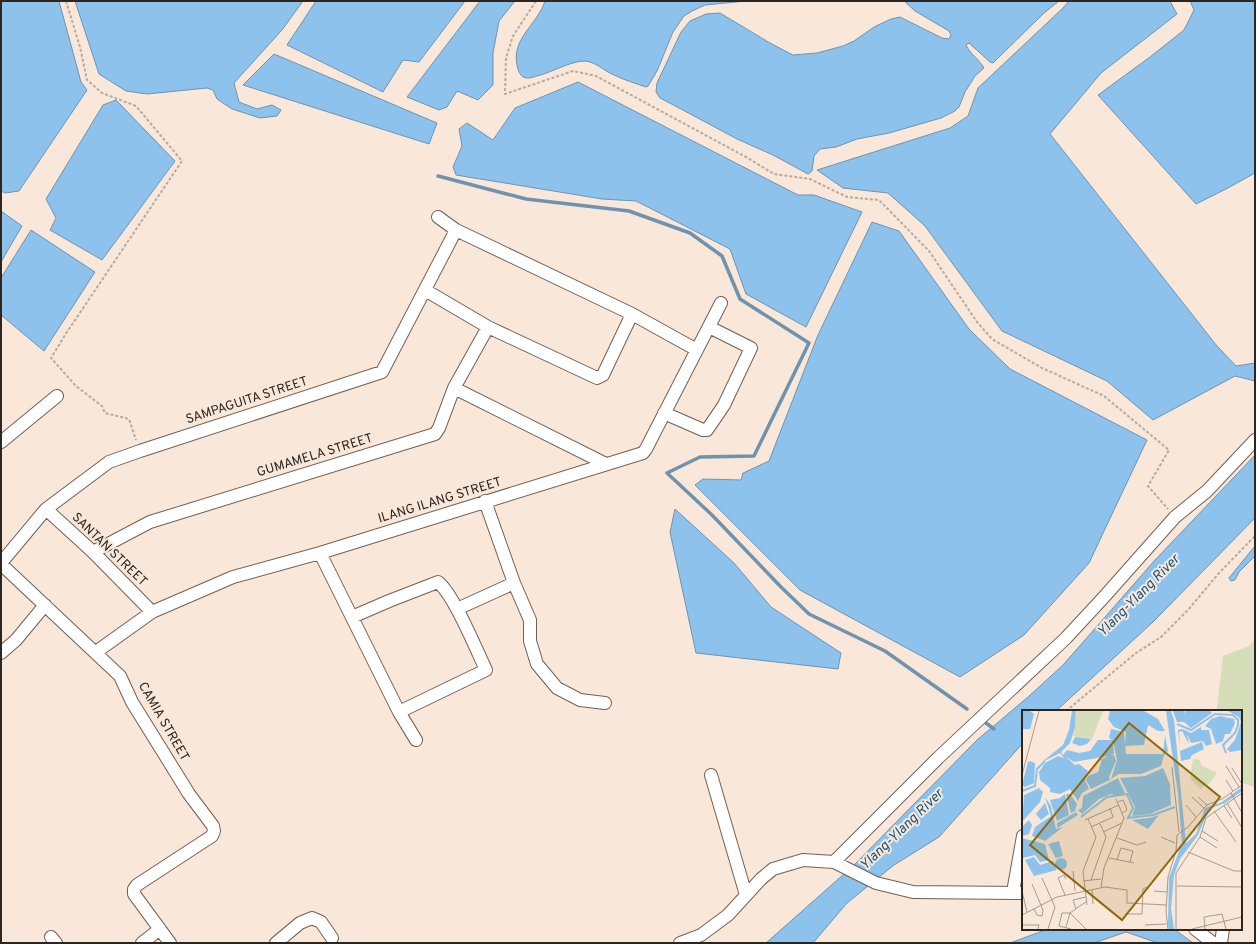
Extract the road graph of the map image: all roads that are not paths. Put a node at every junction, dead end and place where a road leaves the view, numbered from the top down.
1 (438, 217) dead end
2 (456, 230) junction
3 (425, 290) junction
4 (721, 303) dead end
5 (632, 314) junction
6 (488, 327) junction
7 (709, 327) junction
8 (697, 350) junction
9 (454, 388) junction
10 (57, 396) dead end
11 (664, 413) junction
12 (1255, 440) edge
13 (1, 442) edge
14 (606, 464) junction
15 (485, 501) junction
16 (46, 509) junction
17 (93, 552) junction
18 (320, 552) junction
19 (1, 563) edge
20 (514, 583) junction
21 (45, 606) junction
22 (457, 609) junction
23 (152, 612) junction
24 (352, 618) junction
25 (96, 652) junction
26 (1, 653) edge
27 (606, 703) dead end
28 (400, 712) junction
29 (416, 740) dead end
30 (711, 776) dead end
31 (1022, 847) edge
32 (839, 865) junction
33 (1018, 893) edge
34 (746, 895) junction
35 (160, 929) junction
36 (1196, 930) edge
37 (1224, 930) edge
38 (332, 938) dead end
39 (142, 943) edge
40 (170, 943) edge
41 (276, 943) edge
42 (680, 943) edge
43 (1213, 943) edge
44 (1221, 943) edge

1 - 2 street
2 - 3 street, SAMPAGUITA STREET
2 - 5 street
3 - 6 street
3 - 16 street, SAMPAGUITA STREET
4 - 7 street, ILANG ILANG STREET
5 - 6 street
5 - 8 street
6 - 9 street, GUMAMELA STREET
7 - 8 street, ILANG ILANG STREET
7 - 11 street
8 - 11 street, ILANG ILANG STREET
9 - 14 street
9 - 17 street, GUMAMELA STREET
10 - 13 street
11 - 14 street, ILANG ILANG STREET
12 - 32 street
14 - 15 street, ILANG ILANG STREET
15 - 18 street, ILANG ILANG STREET
15 - 20 street
16 - 17 street, SANTAN STREET
16 - 19 street, SAMPAGUITA STREET
17 - 23 street, SANTAN STREET
18 - 23 street, ILANG ILANG STREET
18 - 24 street
19 - 21 street, CAMIA STREET
20 - 22 street
20 - 27 street
21 - 25 street, CAMIA STREET
21 - 26 street
22 - 24 street
22 - 28 street
23 - 25 street, ILANG ILANG STREET
24 - 28 street
25 - 35 street, CAMIA STREET
28 - 29 street
30 - 34 street
31 - 33 street
32 - 33 street
32 - 34 street
34 - 42 street
35 - 39 street
35 - 40 street
36 - 43 street
37 - 44 street
38 - 41 street

